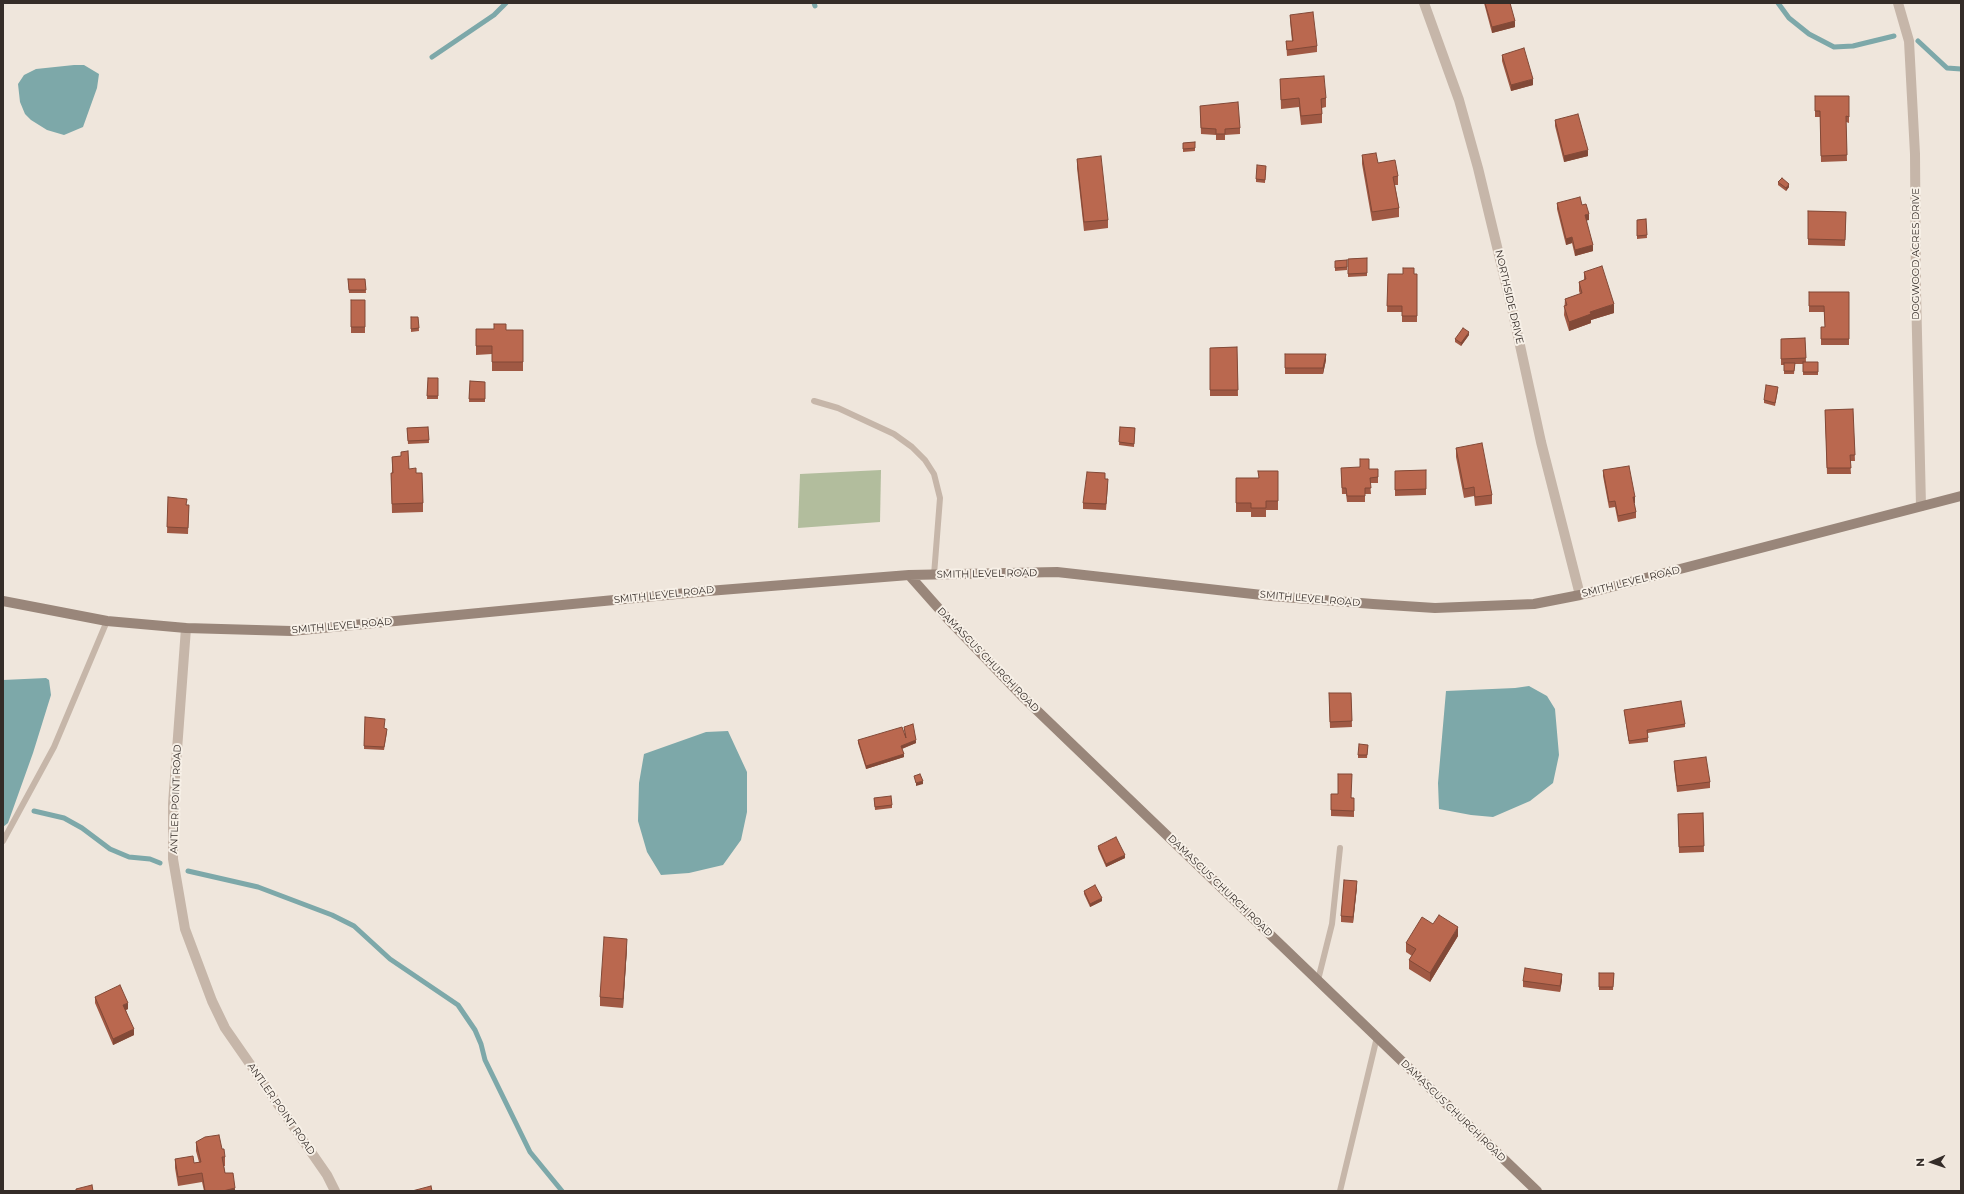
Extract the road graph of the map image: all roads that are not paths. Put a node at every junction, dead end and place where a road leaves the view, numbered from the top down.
1 (1424, 3) edge
2 (1898, 3) edge
3 (814, 401) dead end
4 (1961, 496) edge
5 (1922, 506) junction
6 (909, 575) junction
7 (934, 575) junction
8 (1580, 595) junction
9 (3, 601) edge
10 (107, 621) junction
11 (186, 628) junction
12 (3, 841) edge
13 (1340, 848) dead end
14 (1318, 980) junction
15 (1377, 1037) junction
16 (335, 1191) edge
17 (1340, 1191) edge
18 (1537, 1191) edge

1 - 8 street, NORTHSIDE DRIVE
2 - 5 street, DOGWOOD ACRES DRIVE
3 - 7 lane
4 - 5 main road, SMITH LEVEL ROAD
5 - 8 main road, SMITH LEVEL ROAD
6 - 7 main road, SMITH LEVEL ROAD
6 - 11 main road, SMITH LEVEL ROAD
6 - 14 main road, DAMASCUS CHURCH ROAD
7 - 8 main road, SMITH LEVEL ROAD
9 - 10 main road, SMITH LEVEL ROAD
10 - 11 main road, SMITH LEVEL ROAD
10 - 12 lane
11 - 16 street, ANTLER POINT ROAD
13 - 14 lane
14 - 15 main road, DAMASCUS CHURCH ROAD
15 - 17 lane
15 - 18 main road, DAMASCUS CHURCH ROAD

